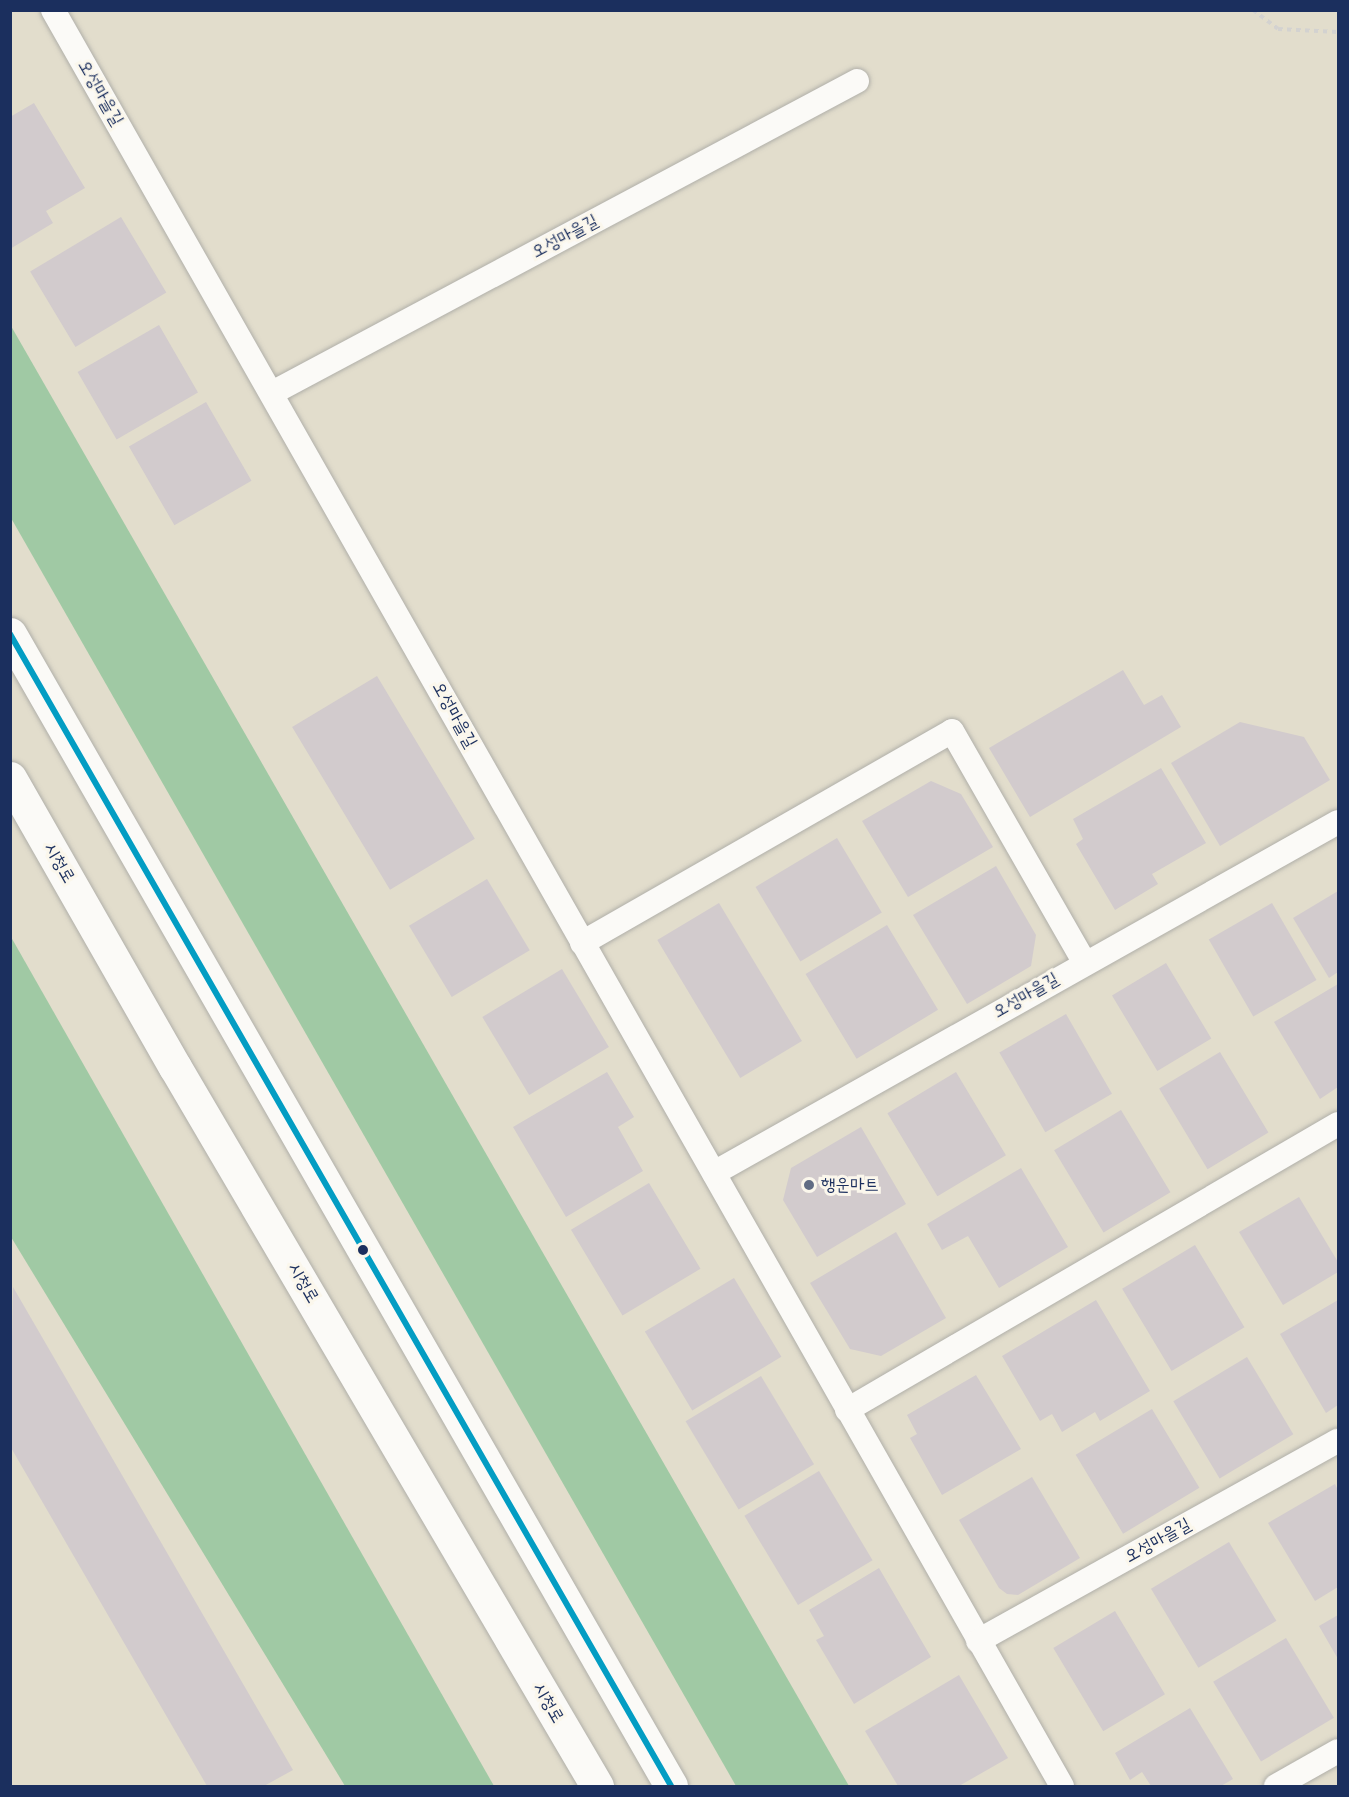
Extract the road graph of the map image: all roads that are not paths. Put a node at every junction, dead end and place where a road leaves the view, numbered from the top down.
1 (52, 10) edge
2 (857, 81) dead end
3 (273, 393) junction
4 (10, 634) edge
5 (10, 778) edge
6 (1338, 822) edge
7 (582, 943) junction
8 (1085, 963) junction
9 (1338, 1124) edge
10 (714, 1173) junction
11 (848, 1410) junction
12 (1338, 1441) edge
13 (978, 1641) junction
14 (1338, 1751) edge
15 (597, 1786) edge
16 (671, 1786) edge
17 (1062, 1786) edge
18 (1276, 1786) edge

1 - 3 lane, 오성마을길
2 - 3 lane, 오성마을길
3 - 7 lane, 오성마을길
4 - 16 street
5 - 15 street, 시청로
6 - 8 lane, 오성마을길
7 - 8 lane
7 - 10 lane, 오성마을길
8 - 10 lane, 오성마을길
9 - 11 lane
10 - 11 lane, 오성마을길
11 - 13 lane, 오성마을길
12 - 13 lane, 오성마을길
13 - 17 lane, 오성마을길
14 - 18 lane

